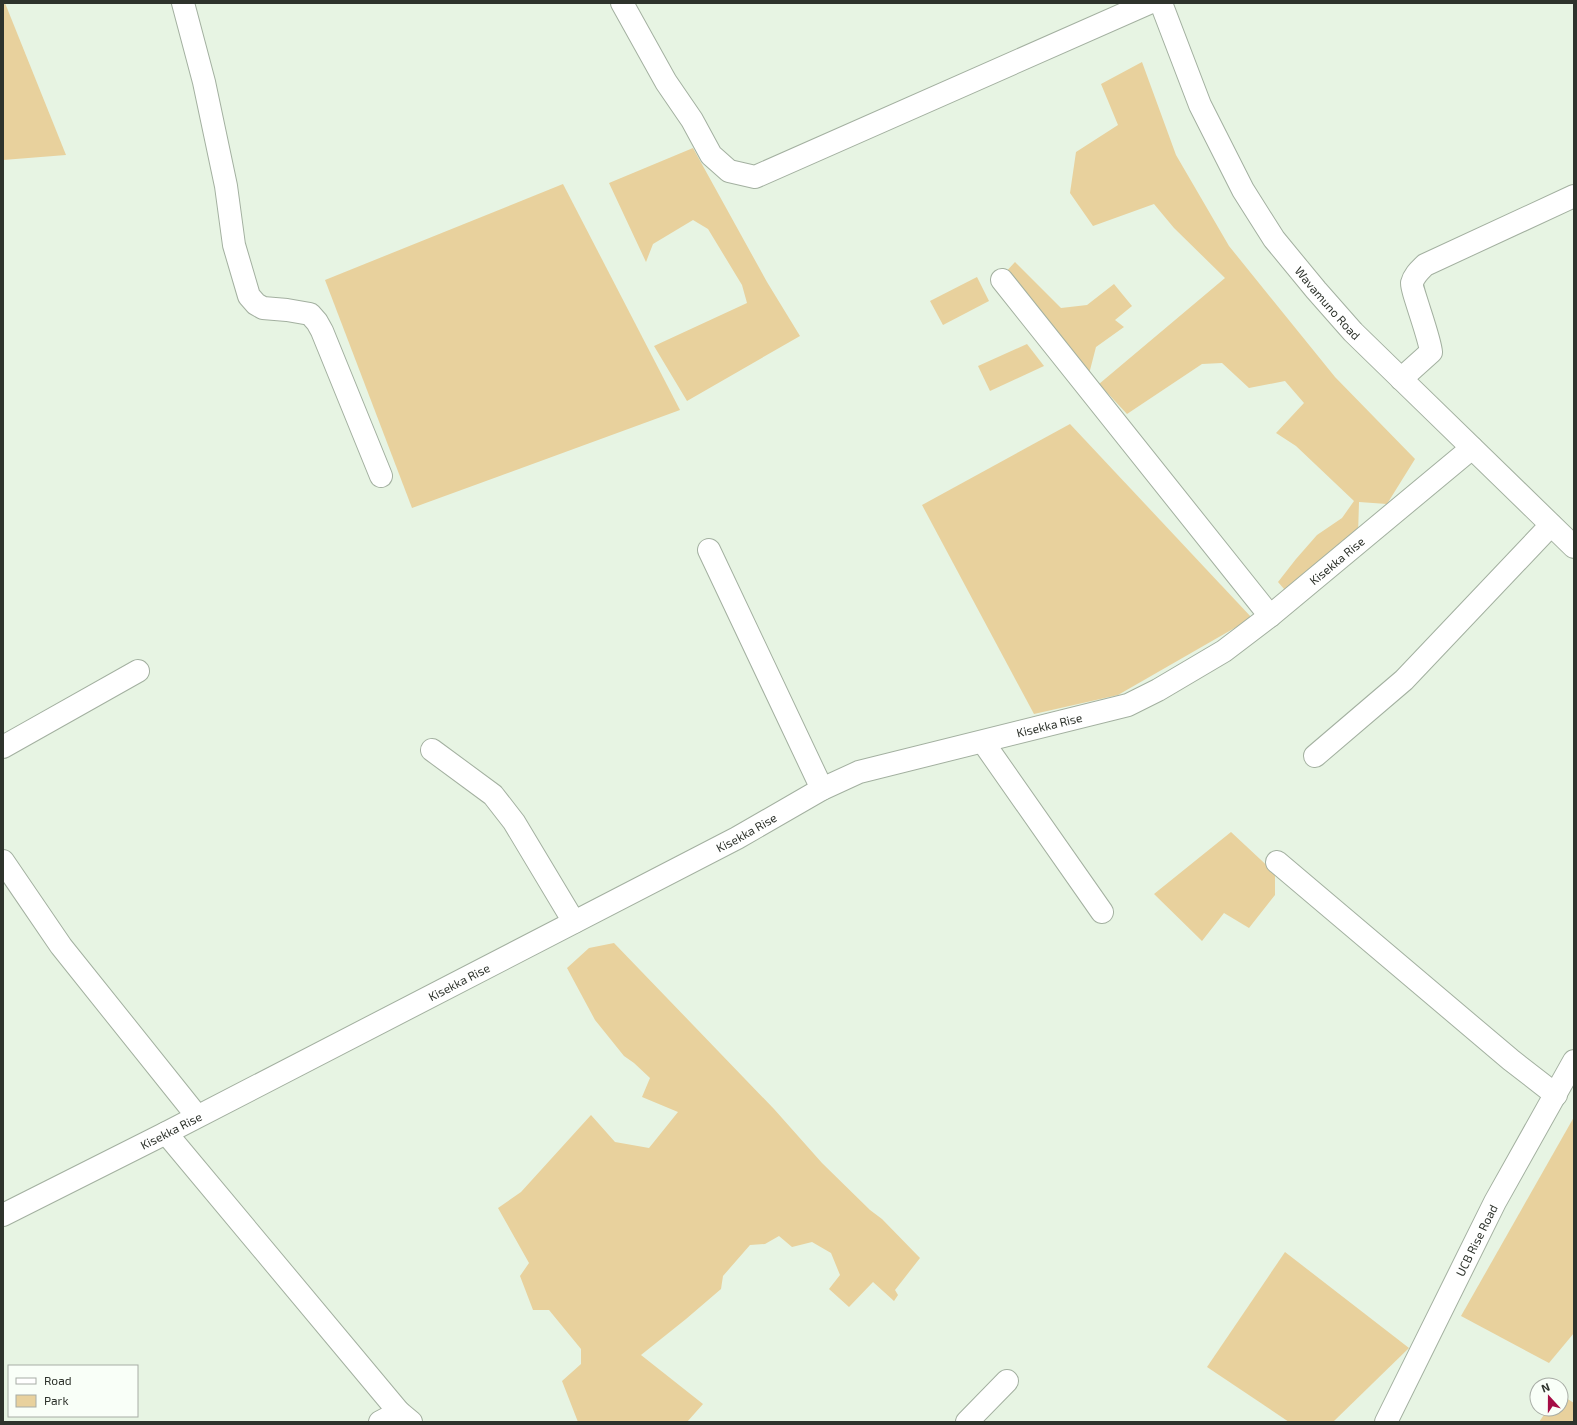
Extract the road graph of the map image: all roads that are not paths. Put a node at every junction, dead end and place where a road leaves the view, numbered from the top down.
1 (183, 3) edge
2 (622, 3) edge
3 (1149, 3) edge
4 (1161, 3) edge
5 (1574, 196) edge
6 (1002, 280) dead end
7 (1401, 379) junction
8 (1472, 448) junction
9 (381, 476) dead end
10 (1551, 525) junction
11 (1574, 546) edge
12 (709, 550) dead end
13 (1270, 616) junction
14 (138, 671) dead end
15 (983, 742) junction
16 (3, 747) edge
17 (432, 750) dead end
18 (1315, 756) dead end
19 (822, 790) junction
20 (3, 861) edge
21 (1277, 862) dead end
22 (1102, 912) dead end
23 (574, 922) junction
24 (1574, 1061) edge
25 (1556, 1095) junction
26 (197, 1116) junction
27 (166, 1133) junction
28 (3, 1215) edge
29 (1006, 1381) dead end
30 (405, 1417) edge
31 (380, 1422) edge
32 (967, 1422) edge
33 (1386, 1422) edge

1 - 9 street
2 - 3 street
4 - 7 street, Wavamuno Road
5 - 7 street
6 - 13 street
7 - 8 street, Wavamuno Road
8 - 10 street, Wavamuno Road
8 - 13 street, Kisekka Rise
10 - 11 street, Wavamuno Road
10 - 18 street
12 - 19 street
13 - 15 street, Kisekka Rise
14 - 16 street
15 - 19 street, Kisekka Rise
15 - 22 street
17 - 23 street
19 - 23 street, Kisekka Rise
20 - 26 street
21 - 25 street
23 - 26 street, Kisekka Rise
24 - 25 street, UCB Rise Road
25 - 33 street, UCB Rise Road
26 - 27 street, Kisekka Rise
27 - 28 street, Kisekka Rise
27 - 30 street
29 - 32 street
30 - 31 street

